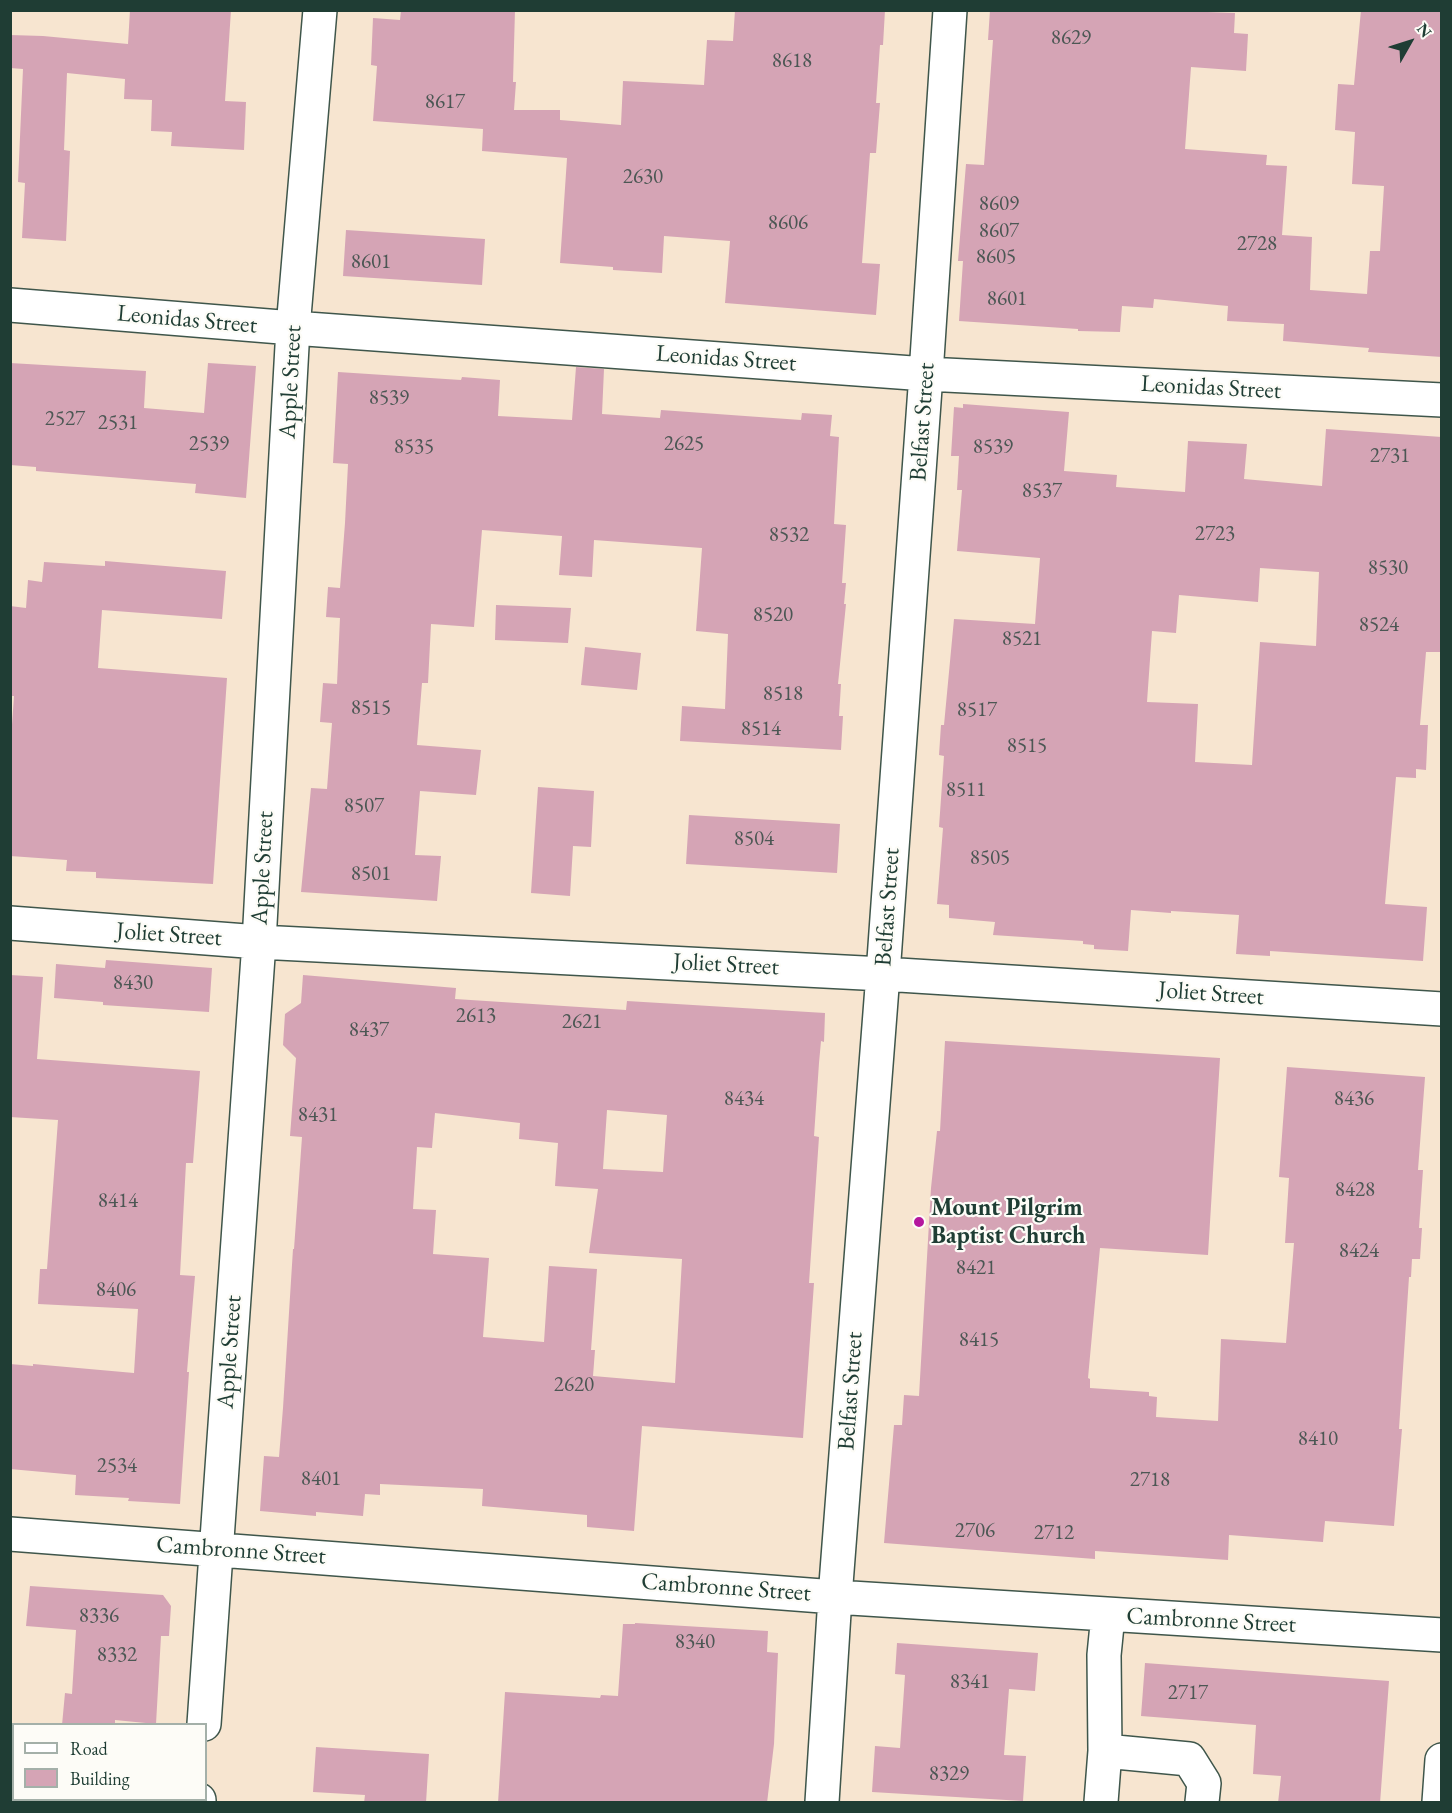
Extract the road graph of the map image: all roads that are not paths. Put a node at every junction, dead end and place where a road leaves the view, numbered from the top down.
1 (320, 10) edge
2 (950, 10) edge
3 (10, 305) edge
4 (293, 328) junction
5 (926, 374) junction
6 (1442, 400) edge
7 (10, 922) edge
8 (259, 942) junction
9 (883, 974) junction
10 (1442, 1009) edge
11 (10, 1534) edge
12 (215, 1549) junction
13 (835, 1597) junction
14 (1108, 1615) junction
15 (1442, 1635) edge
16 (204, 1723) edge
17 (1105, 1751) junction
18 (1442, 1760) edge
19 (822, 1803) edge
20 (1101, 1803) edge
21 (1202, 1803) edge
22 (1439, 1803) edge

1 - 4 street, Apple Street
2 - 5 street, Belfast Street
3 - 4 street, Leonidas Street
4 - 5 street, Leonidas Street
4 - 8 street, Apple Street
5 - 6 street, Leonidas Street
5 - 9 street, Belfast Street
7 - 8 street, Joliet Street
8 - 9 street, Joliet Street
8 - 12 street, Apple Street
9 - 10 street, Joliet Street
9 - 13 street, Belfast Street
11 - 12 street, Cambronne Street
12 - 13 street, Cambronne Street
12 - 16 street, Apple Street
13 - 14 street, Cambronne Street
13 - 19 street, Belfast Street
14 - 15 street, Cambronne Street
14 - 17 street
17 - 20 street
17 - 21 street
18 - 22 street

